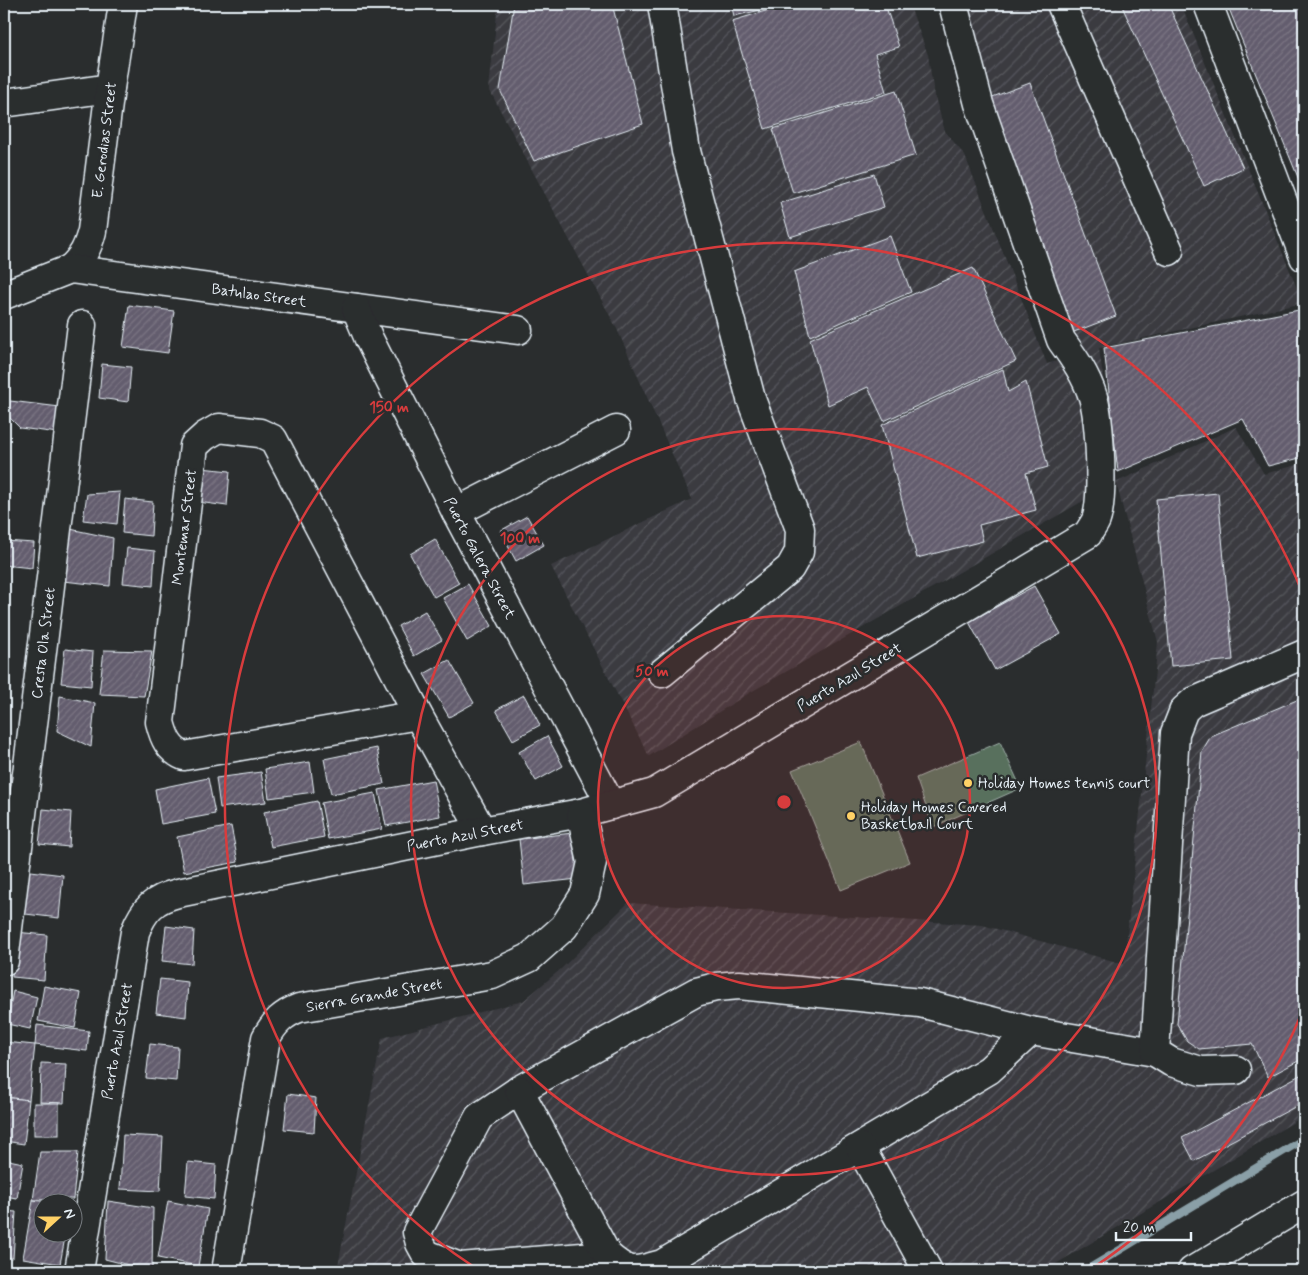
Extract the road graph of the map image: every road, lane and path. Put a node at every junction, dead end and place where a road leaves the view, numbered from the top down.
1 (123, 4) edge
2 (662, 4) edge
3 (953, 4) edge
4 (1061, 4) edge
5 (1208, 4) edge
6 (110, 88) junction
7 (4, 103) edge
8 (1169, 251) dead end
9 (1304, 257) edge
10 (70, 269) junction
11 (4, 294) edge
12 (356, 308) junction
13 (82, 326) dead end
14 (518, 330) dead end
15 (616, 430) dead end
16 (456, 512) junction
17 (1304, 654) edge
18 (662, 673) dead end
19 (418, 714) junction
20 (611, 805) junction
21 (582, 813) junction
22 (482, 831) junction
23 (4, 961) edge
24 (1031, 1031) junction
25 (1155, 1052) junction
26 (1236, 1070) dead end
27 (520, 1090) junction
28 (860, 1147) junction
29 (1304, 1204) edge
30 (607, 1255) junction
31 (78, 1271) edge
32 (226, 1271) edge
33 (928, 1271) edge
34 (1192, 1271) edge

1 - 6 main road, E. Gerodias Street
2 - 18 main road
3 - 20 main road, Puerto Azul Street
4 - 8 main road
5 - 9 main road
6 - 7 main road
6 - 10 main road, E. Gerodias Street
10 - 11 main road, Batulao Street
10 - 12 main road, Batulao Street
12 - 14 main road, Batulao Street
12 - 16 main road, Puerto Galera Street
13 - 23 main road, Cresta Ola Street
15 - 16 main road
16 - 20 main road, Puerto Galera Street
17 - 25 main road
19 - 19 main road, Montemar Street
19 - 22 main road, Montemar Street
20 - 21 main road, Puerto Azul Street
21 - 22 main road, Puerto Azul Street
21 - 32 main road, Sierra Grande Street
22 - 31 main road, Puerto Azul Street
24 - 25 main road
24 - 27 main road
24 - 28 main road
25 - 26 main road
27 - 30 main road
27 - 30 main road
28 - 30 main road
28 - 33 main road
29 - 34 main road

